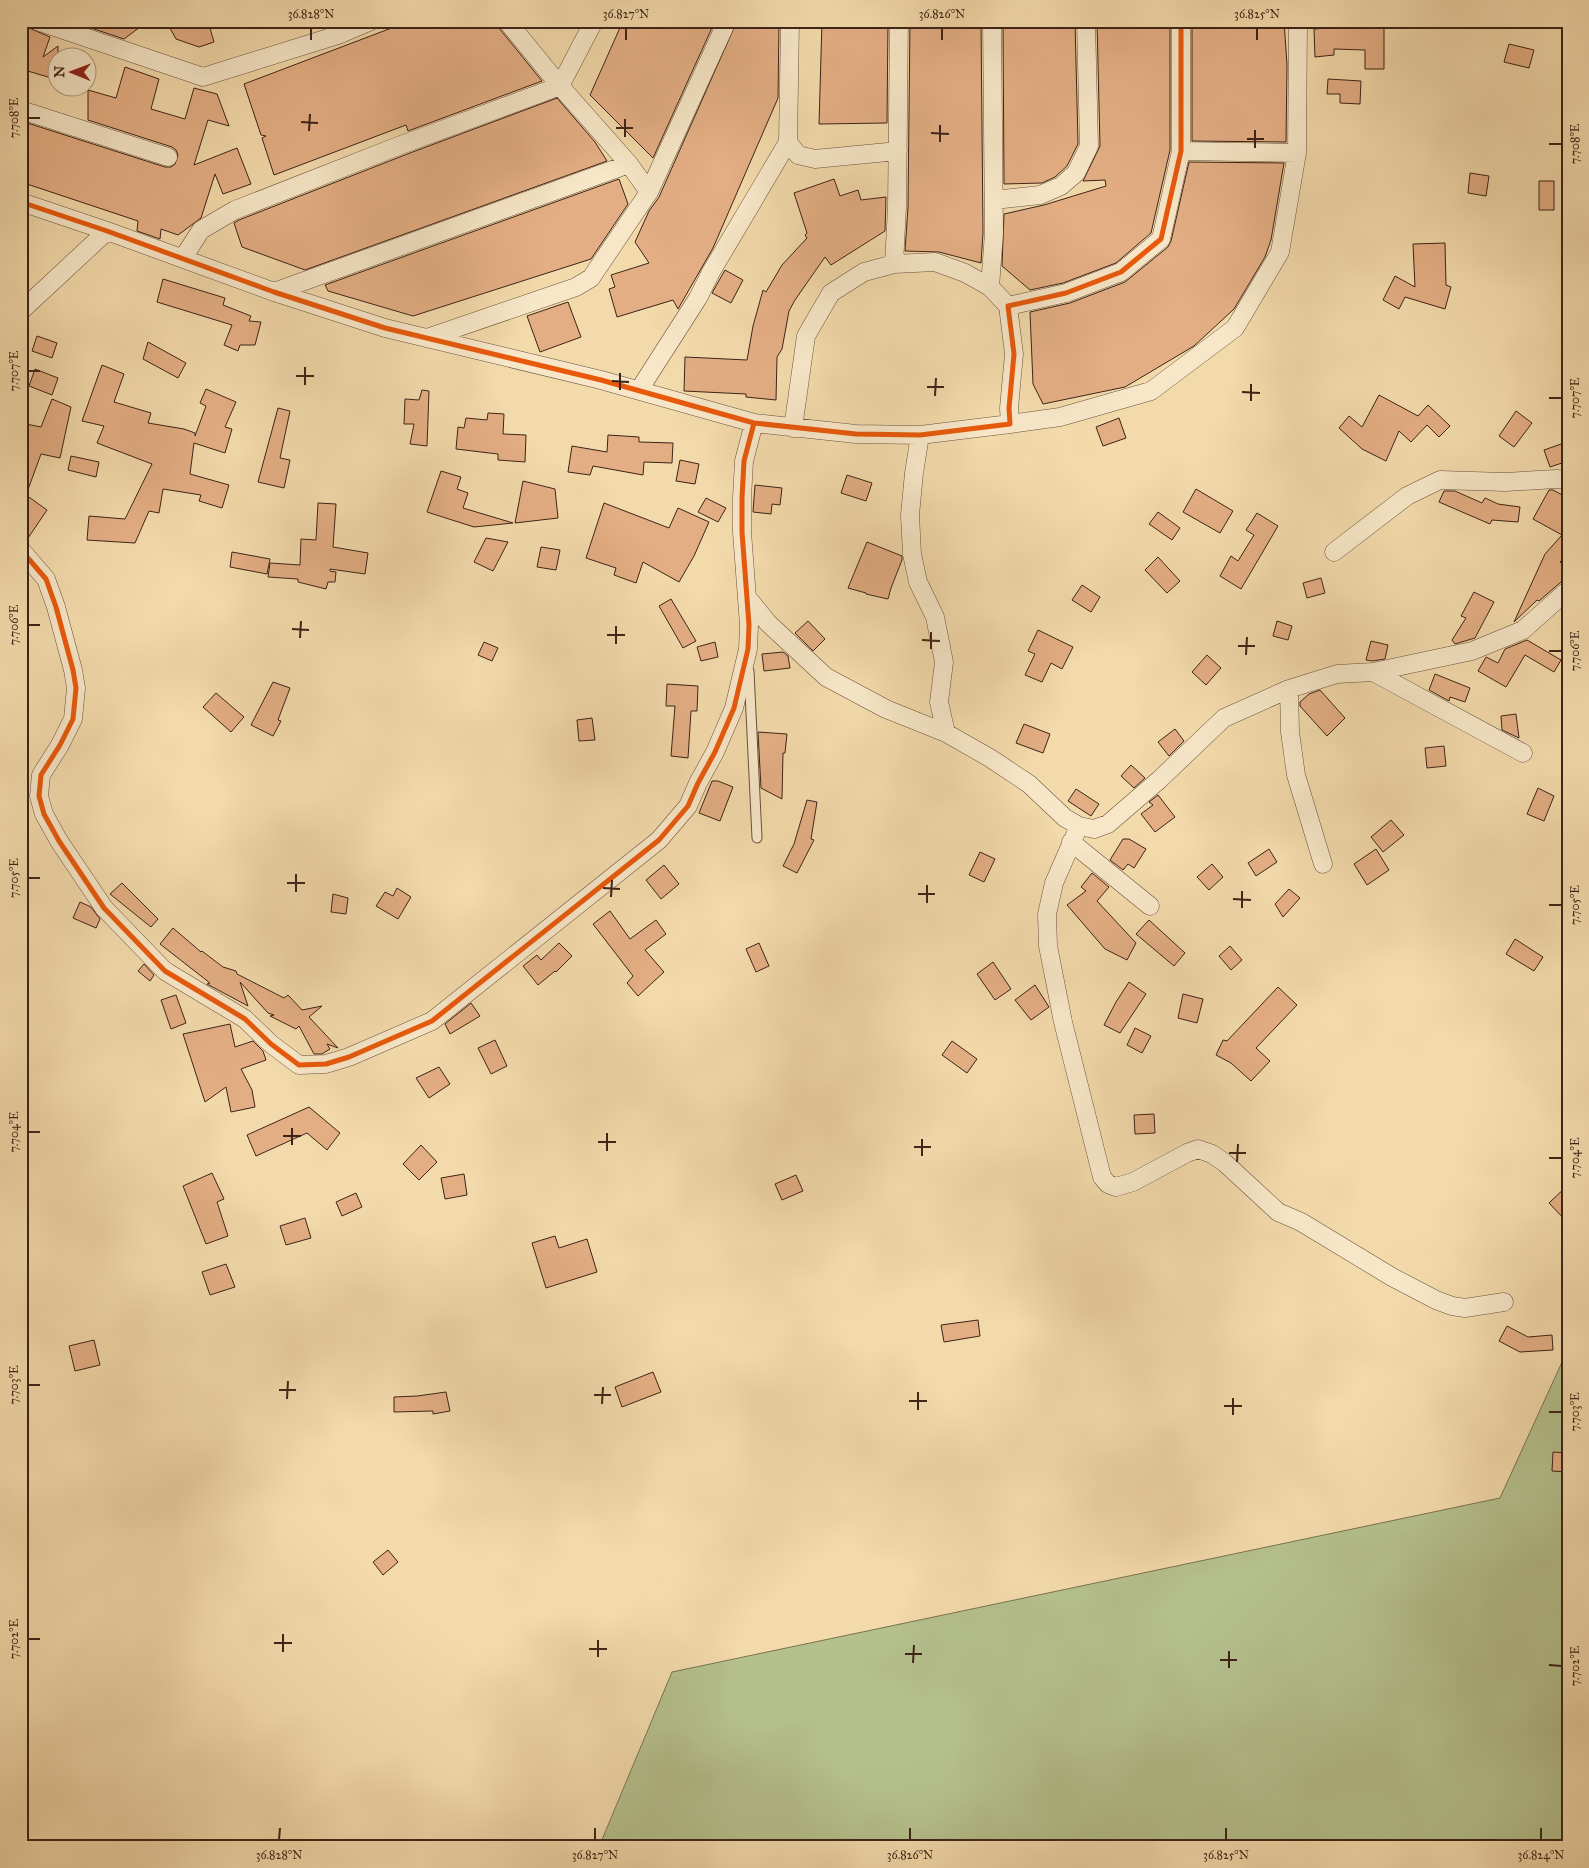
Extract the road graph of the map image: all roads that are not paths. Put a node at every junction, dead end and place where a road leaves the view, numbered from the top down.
1 (37, 21) edge
2 (371, 21) edge
3 (508, 21) edge
4 (594, 21) edge
5 (727, 21) edge
6 (790, 21) edge
7 (899, 21) edge
8 (992, 21) edge
9 (1086, 21) edge
10 (1181, 21) edge
11 (1298, 21) edge
12 (335, 28) edge
13 (560, 86) junction
14 (21, 110) edge
15 (788, 142) junction
16 (898, 151) junction
17 (1181, 151) junction
18 (1297, 153) junction
19 (168, 157) dead end
20 (630, 164) junction
21 (650, 192) junction
22 (994, 200) junction
23 (21, 202) edge
24 (107, 231) junction
25 (183, 258) junction
26 (894, 264) junction
27 (990, 286) junction
28 (274, 292) junction
29 (1008, 306) junction
30 (21, 312) edge
31 (427, 338) junction
32 (639, 390) junction
33 (754, 423) junction
34 (1010, 424) junction
35 (793, 428) junction
36 (920, 435) junction
37 (1568, 480) edge
38 (21, 550) edge
39 (1334, 552) dead end
40 (1568, 590) edge
41 (747, 597) junction
42 (748, 649) junction
43 (1373, 672) junction
44 (1290, 689) junction
45 (946, 734) junction
46 (1523, 753) dead end
47 (1079, 826) junction
48 (757, 838) dead end
49 (1071, 842) junction
50 (1323, 864) dead end
51 (1150, 906) dead end
52 (1504, 1302) dead end

1 - 12 street
2 - 12 street
3 - 13 street
4 - 13 street
5 - 21 street
6 - 15 street
7 - 16 street
8 - 22 street
9 - 22 street
10 - 17 street
11 - 18 street
13 - 20 street
13 - 25 street
14 - 19 street
15 - 16 street
15 - 32 street
16 - 26 street
17 - 18 street
17 - 29 street
18 - 34 street
20 - 21 street
20 - 28 street
21 - 31 street
22 - 27 street
23 - 24 street
24 - 25 street
24 - 30 street
25 - 28 street
26 - 27 street
26 - 35 street
27 - 29 street
28 - 31 street
29 - 34 street
31 - 32 street
32 - 33 street
33 - 35 street
33 - 41 street
34 - 36 street
35 - 36 street
36 - 45 street
37 - 39 street
38 - 42 street
40 - 43 street
41 - 42 street
41 - 45 street
42 - 48 lane
43 - 44 street
43 - 46 street
44 - 47 street
44 - 50 street
45 - 47 street
47 - 49 street
49 - 51 street
49 - 52 street

